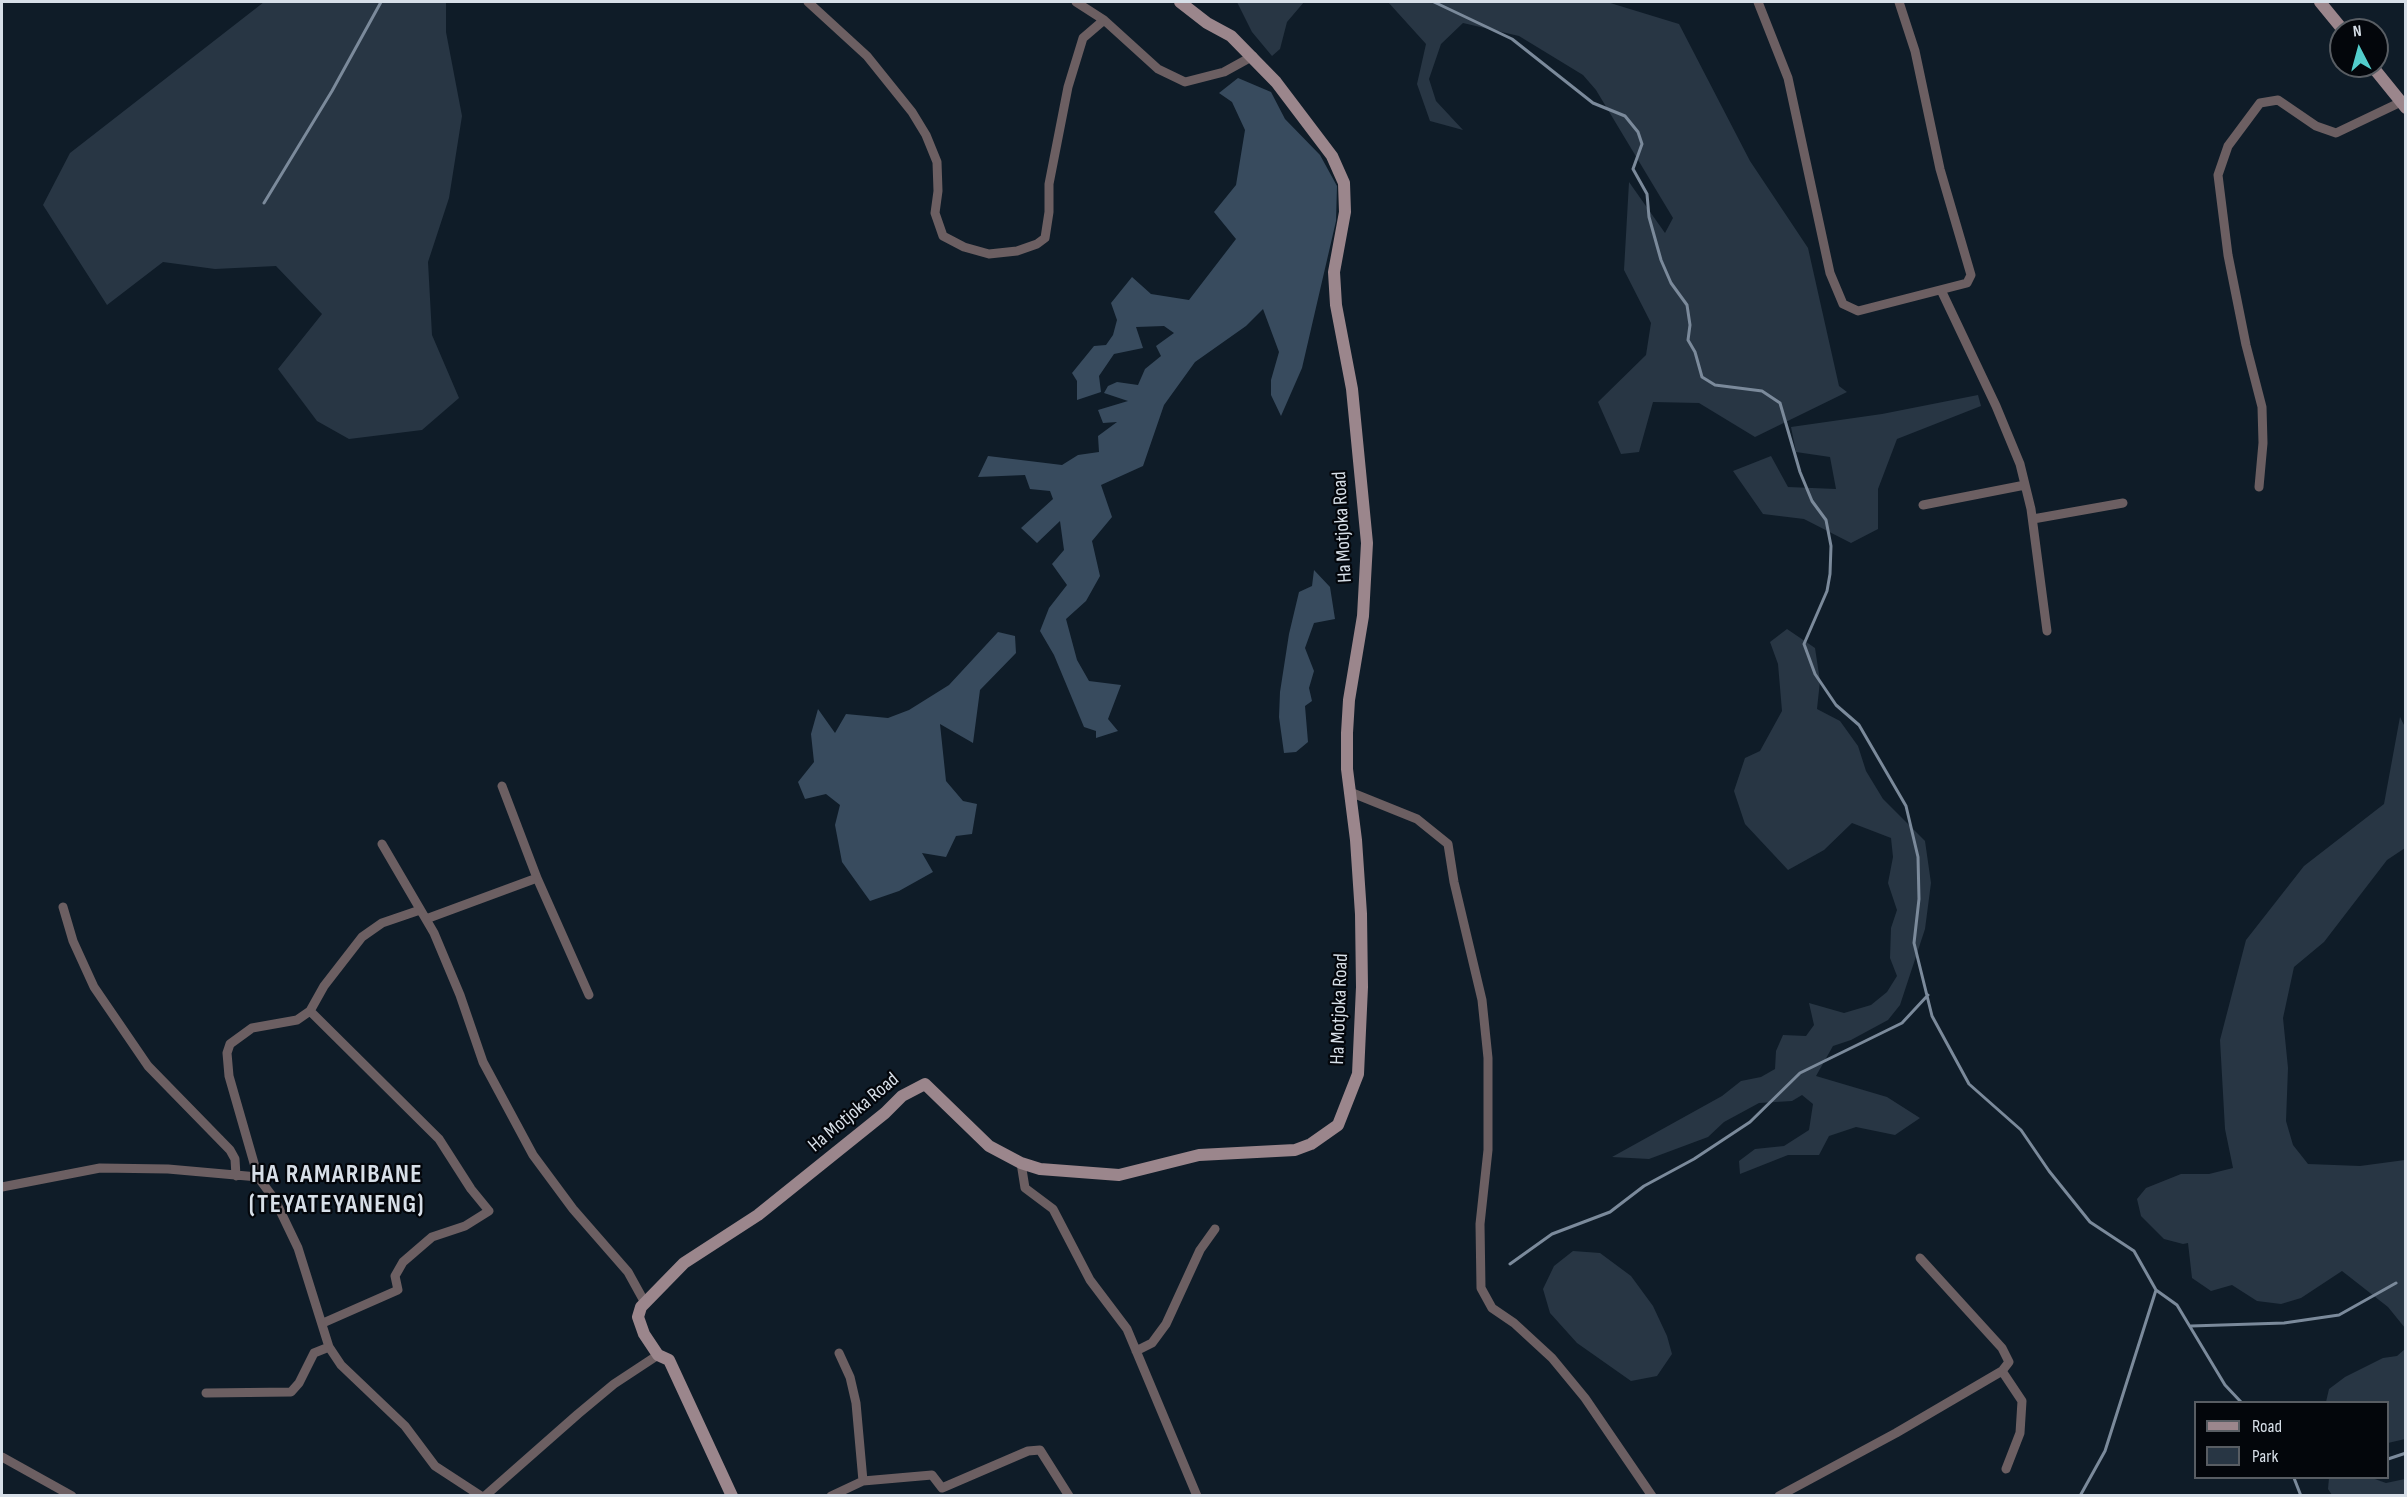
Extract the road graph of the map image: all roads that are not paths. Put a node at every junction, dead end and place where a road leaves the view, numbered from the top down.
1 (808, 2) edge
2 (1076, 2) edge
3 (1180, 2) edge
4 (1758, 2) edge
5 (1899, 2) edge
6 (2320, 2) edge
7 (2333, 18) edge
8 (1104, 20) junction
9 (1253, 56) junction
10 (2382, 78) edge
11 (2403, 105) edge
12 (1941, 290) junction
13 (2025, 485) junction
14 (2259, 487) dead end
15 (2123, 503) dead end
16 (1923, 505) dead end
17 (2032, 519) junction
18 (2047, 631) dead end
19 (502, 786) dead end
20 (1350, 792) junction
21 (381, 844) dead end
22 (537, 879) junction
23 (63, 907) dead end
24 (420, 910) junction
25 (426, 919) junction
26 (589, 995) dead end
27 (310, 1011) junction
28 (1021, 1163) junction
29 (236, 1176) junction
30 (258, 1177) junction
31 (2, 1187) edge
32 (1215, 1230) dead end
33 (1920, 1258) dead end
34 (644, 1301) junction
35 (323, 1323) junction
36 (329, 1347) junction
37 (1136, 1351) junction
38 (839, 1353) dead end
39 (658, 1354) junction
40 (2002, 1371) junction
41 (206, 1394) dead end
42 (2, 1457) edge
43 (2006, 1469) dead end
44 (863, 1481) junction
45 (72, 1496) edge
46 (483, 1496) edge
47 (732, 1496) edge
48 (831, 1496) edge
49 (1069, 1496) edge
50 (1197, 1496) edge
51 (1652, 1496) edge
52 (1779, 1496) edge

1 - 8 street
2 - 8 street
3 - 9 street, Ha Motjoka Road
4 - 12 street
5 - 12 street
6 - 7 street
8 - 9 street
9 - 20 street, Ha Motjoka Road
10 - 11 street
11 - 14 street
12 - 13 street
13 - 16 street
13 - 17 street
15 - 17 street
17 - 18 street
19 - 22 street
20 - 28 street, Ha Motjoka Road
20 - 51 street
21 - 24 street
22 - 25 street
22 - 26 street
23 - 29 street
24 - 25 street
24 - 27 street
25 - 34 street
27 - 30 street
27 - 35 street
28 - 34 street, Ha Motjoka Road
28 - 37 street
29 - 30 street
29 - 31 street
30 - 35 street
32 - 37 street
33 - 40 street
34 - 39 street
35 - 36 street
36 - 41 street
36 - 46 street
37 - 50 street
38 - 44 street
39 - 46 street
39 - 47 street
40 - 43 street
40 - 52 street
42 - 45 street
44 - 48 street
44 - 49 street

